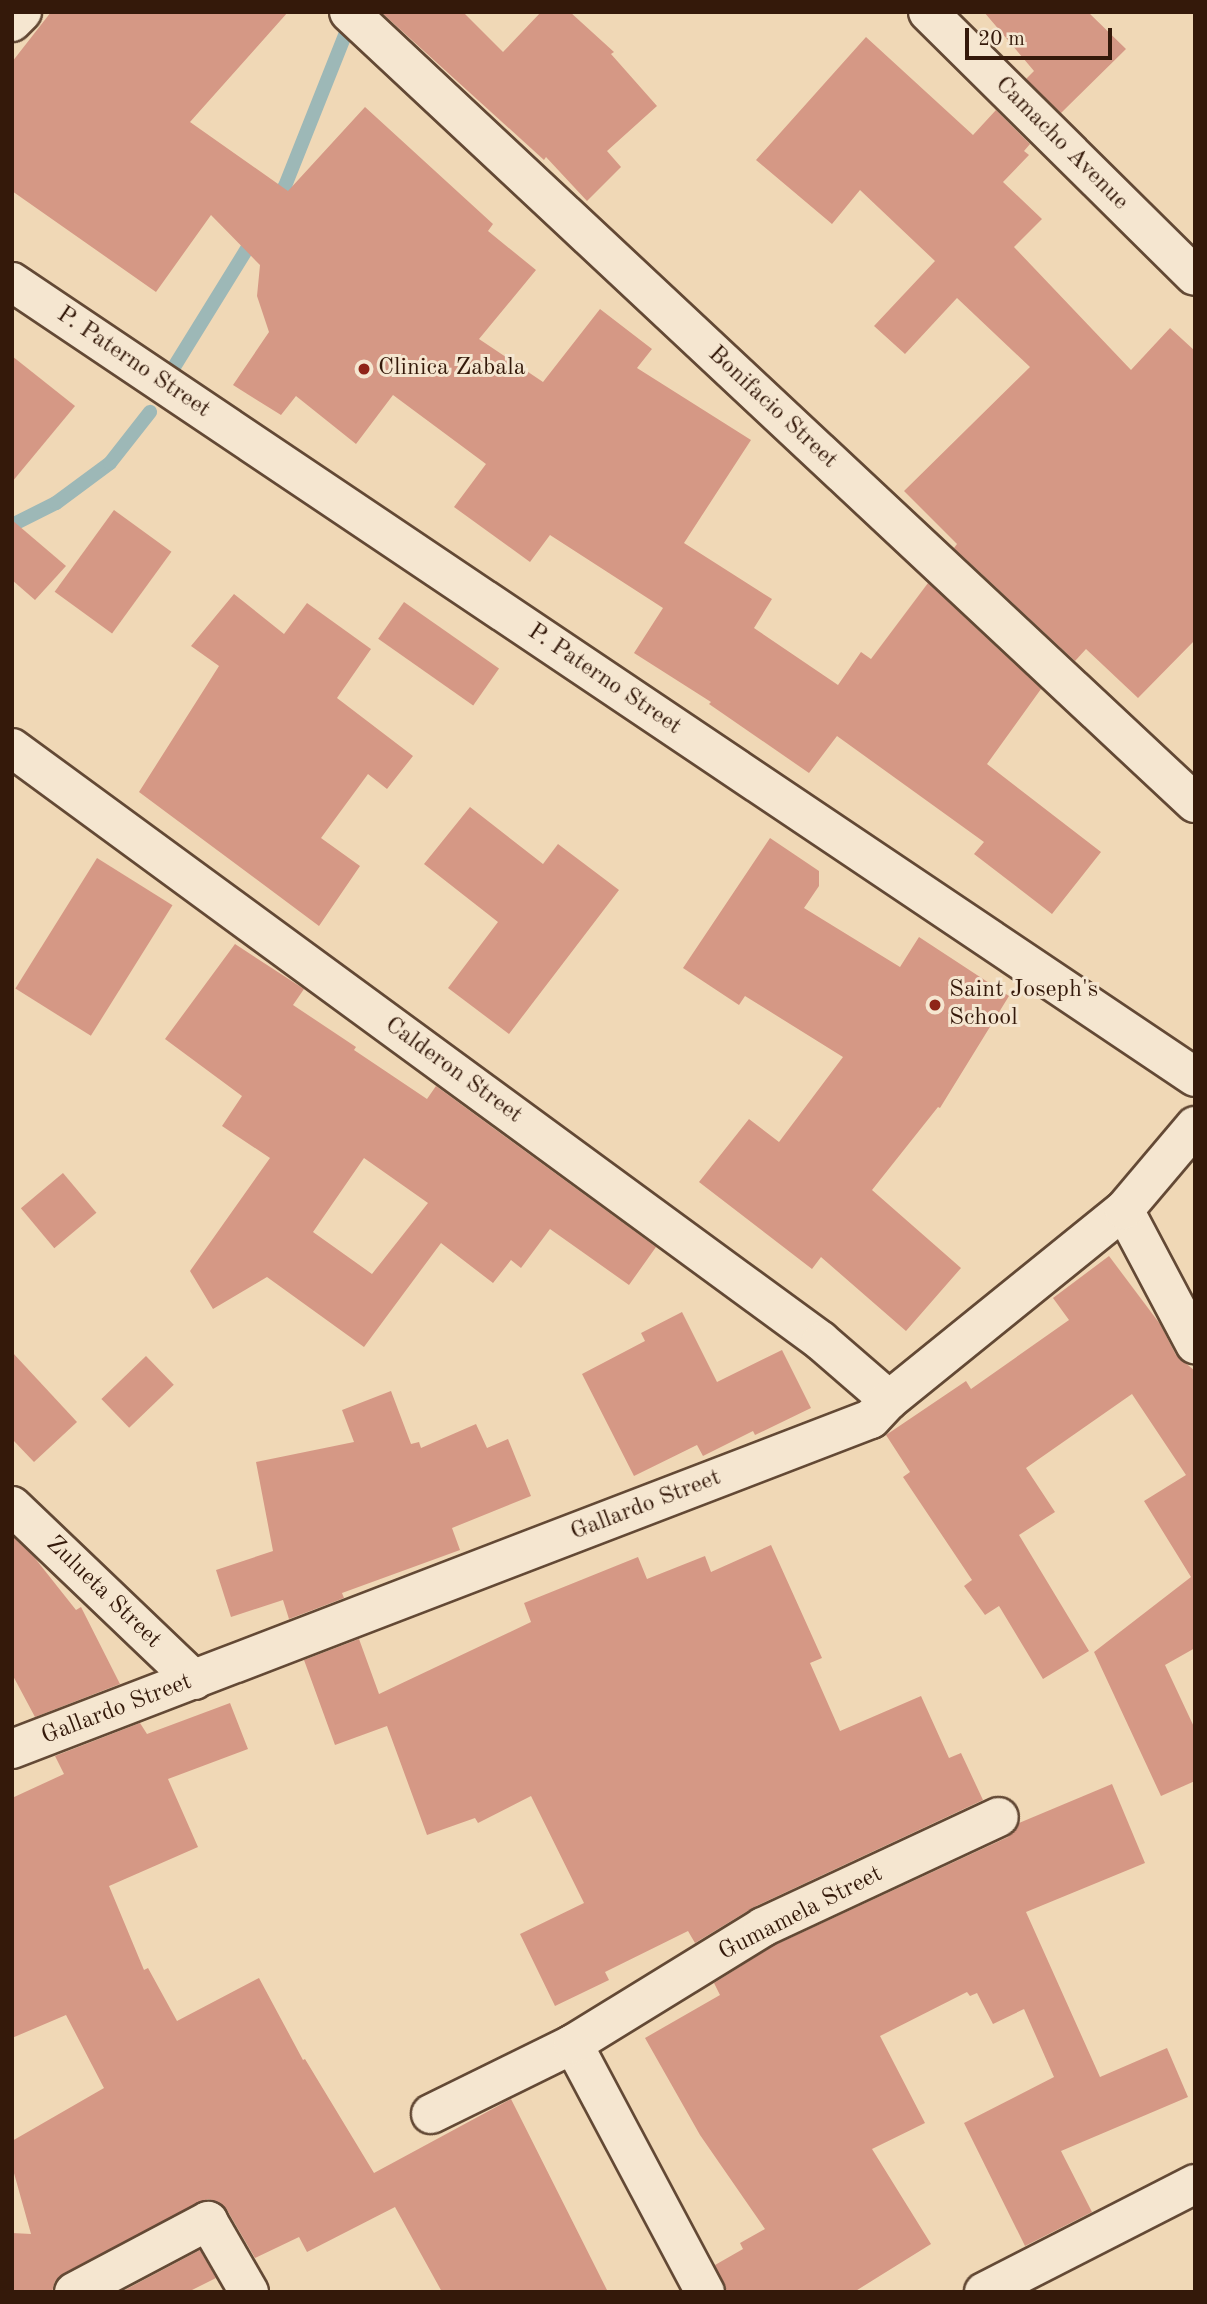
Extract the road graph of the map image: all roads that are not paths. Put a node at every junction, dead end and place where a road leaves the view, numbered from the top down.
1 (22, 12) edge
2 (349, 12) edge
3 (928, 12) edge
4 (12, 22) edge
5 (1195, 276) edge
6 (12, 282) edge
7 (12, 748) edge
8 (1195, 803) edge
9 (1195, 1077) edge
10 (1195, 1126) edge
11 (1124, 1210) junction
12 (1195, 1343) edge
13 (889, 1400) junction
14 (12, 1506) edge
15 (194, 1681) junction
16 (12, 1749) edge
17 (999, 1817) dead end
18 (573, 2044) junction
19 (431, 2115) dead end
20 (1195, 2184) edge
21 (74, 2292) edge
22 (249, 2292) edge
23 (705, 2292) edge
24 (984, 2292) edge

1 - 4 street
2 - 8 street, Bonifacio Street
3 - 5 street, Camacho Avenue
6 - 9 street, P. Paterno Street
7 - 13 street, Calderon Street
10 - 11 street, Gallardo Street
11 - 12 street
11 - 13 street, Gallardo Street
13 - 15 street, Gallardo Street
14 - 15 street, Zulueta Street
15 - 16 street, Gallardo Street
17 - 18 street, Gumamela Street
18 - 19 street, Gumamela Street
18 - 23 street
20 - 24 street
21 - 22 street

